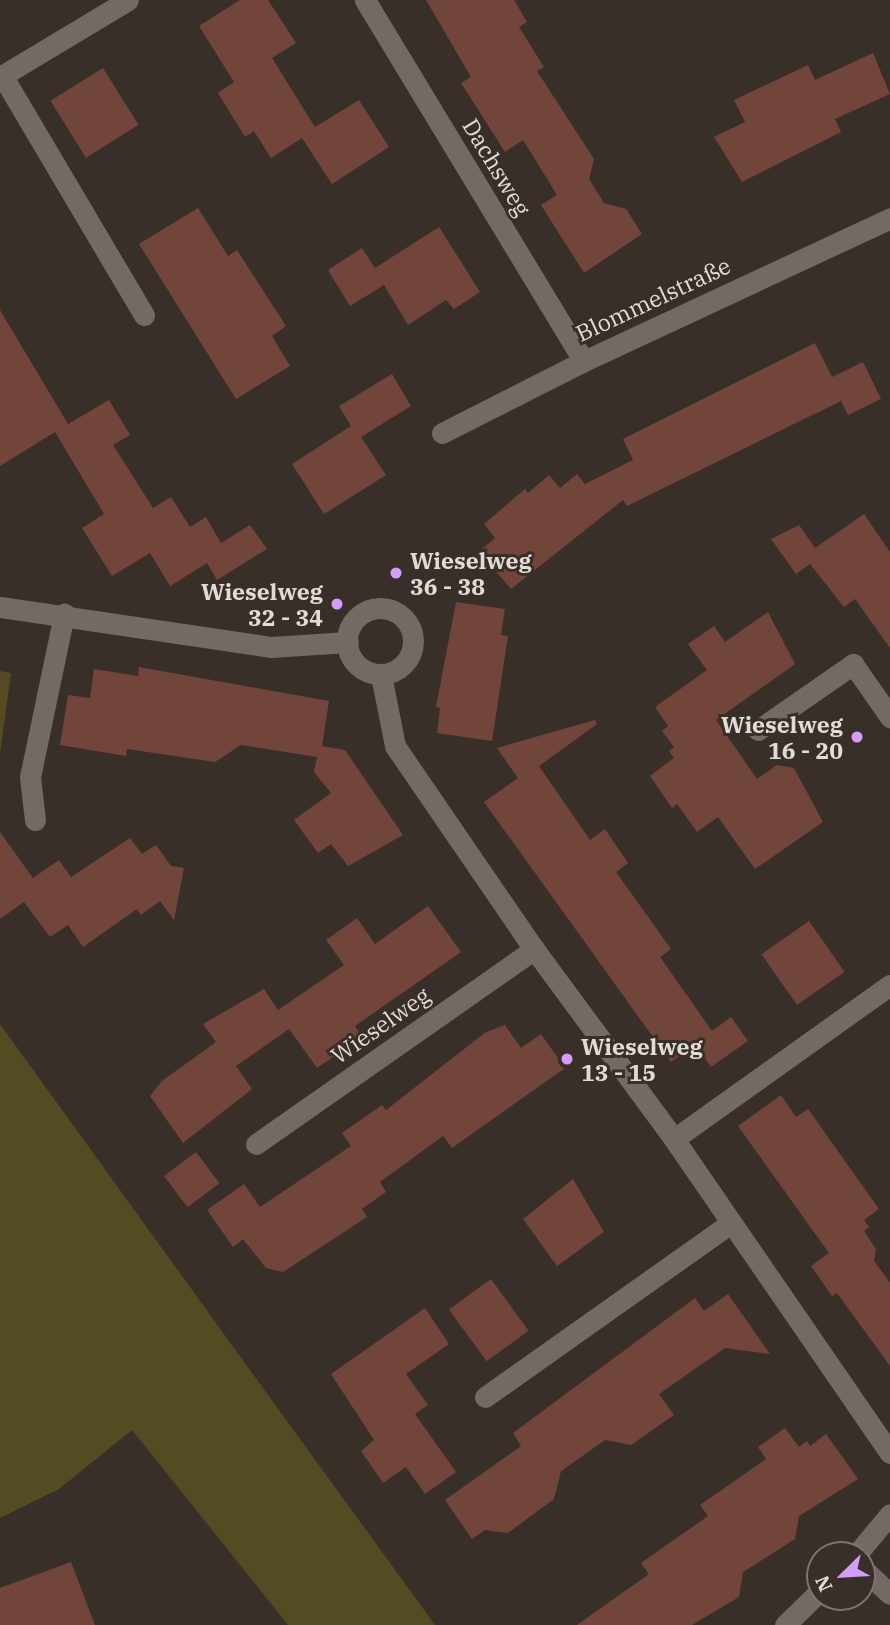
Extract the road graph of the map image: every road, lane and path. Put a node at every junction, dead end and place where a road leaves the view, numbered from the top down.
1 (128, 0) edge
2 (365, 0) edge
3 (1, 76) edge
4 (890, 218) edge
5 (144, 314) dead end
6 (584, 361) junction
7 (442, 433) dead end
8 (0, 607) edge
9 (64, 614) junction
10 (348, 642) junction
11 (381, 675) junction
12 (890, 717) edge
13 (758, 730) dead end
14 (35, 820) dead end
15 (534, 949) junction
16 (890, 985) edge
17 (674, 1139) junction
18 (256, 1144) dead end
19 (729, 1224) junction
20 (485, 1396) dead end
21 (890, 1454) edge
22 (890, 1514) edge
23 (868, 1541) edge
24 (876, 1581) edge
25 (890, 1594) edge
26 (806, 1605) edge
27 (785, 1625) edge

1 - 3 street
2 - 6 street, Dachsweg
3 - 5 street
4 - 6 street, Blommelstraße
6 - 7 street, Blommelstraße
8 - 9 street
9 - 10 street
9 - 14 street
10 - 11 street
10 - 11 street
11 - 15 street
12 - 13 street
15 - 17 street
15 - 18 street, Wieselweg
16 - 17 street
17 - 19 street
19 - 20 street
19 - 21 street
22 - 23 street
24 - 25 street
26 - 27 street

